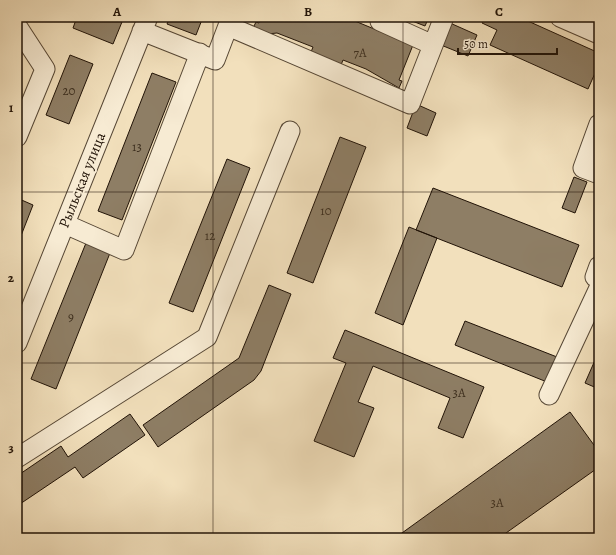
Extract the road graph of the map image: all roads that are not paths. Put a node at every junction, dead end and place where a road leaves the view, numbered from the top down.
1 (380, 17) edge
2 (444, 17) edge
3 (560, 17) edge
4 (145, 24) edge
5 (243, 24) edge
6 (17, 26) edge
7 (599, 34) edge
8 (433, 45) junction
9 (200, 54) junction
10 (599, 124) edge
11 (290, 131) dead end
12 (17, 137) edge
13 (599, 174) edge
14 (64, 224) junction
15 (599, 266) edge
16 (599, 278) edge
17 (599, 288) edge
18 (17, 343) edge
19 (549, 395) dead end
20 (17, 458) edge

1 - 8 street
2 - 8 street
3 - 7 street
4 - 9 street
4 - 14 street, Рыльская улица
5 - 8 street
5 - 9 street
6 - 12 street
9 - 14 street
10 - 13 street
11 - 20 street
14 - 18 street, Рыльская улица
15 - 16 street
17 - 19 street

